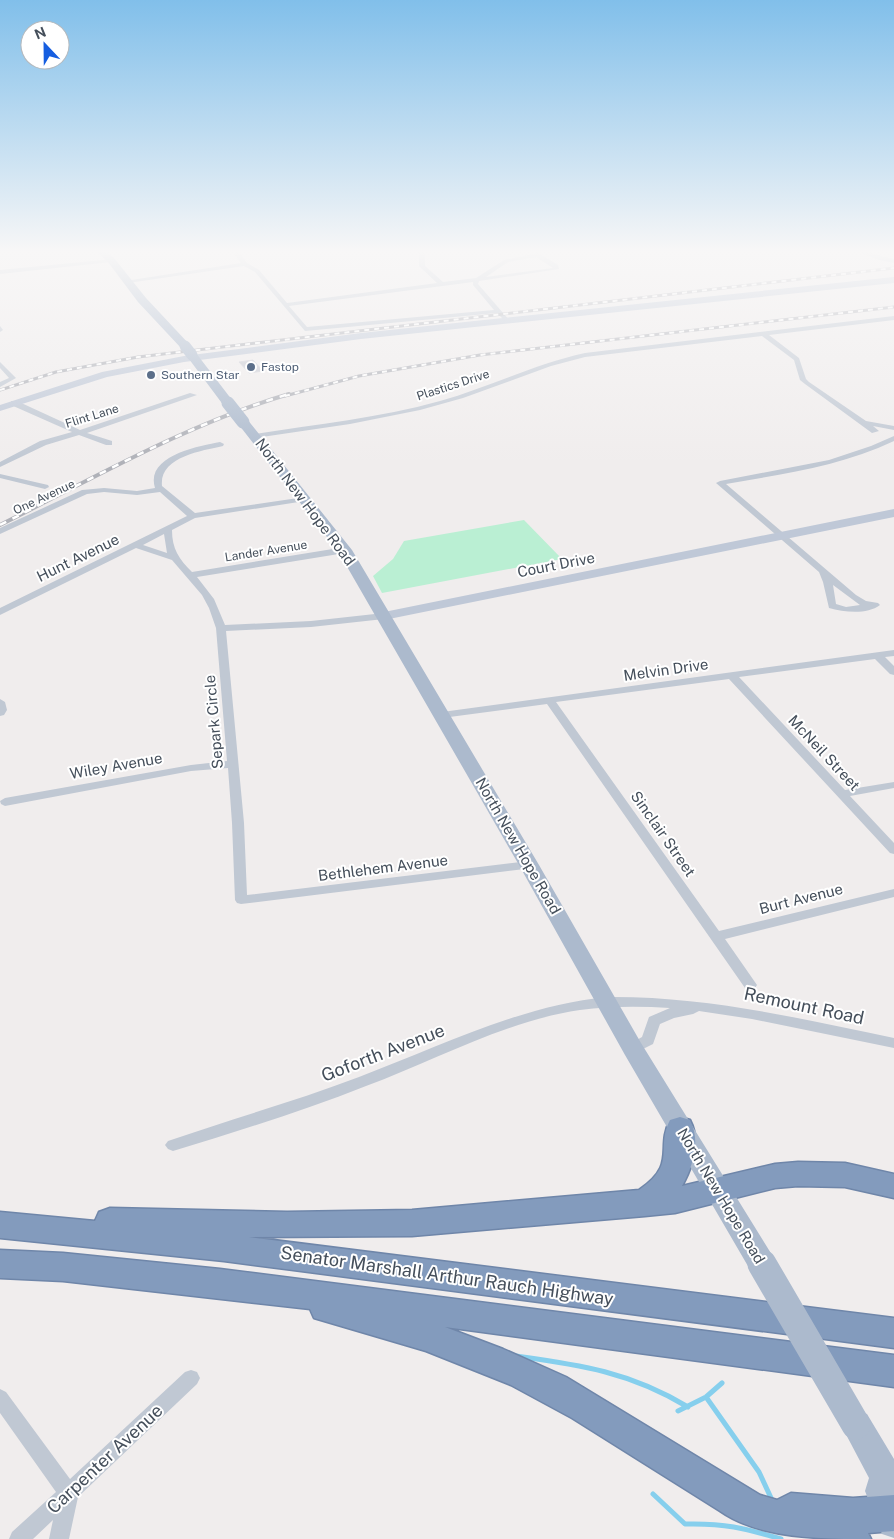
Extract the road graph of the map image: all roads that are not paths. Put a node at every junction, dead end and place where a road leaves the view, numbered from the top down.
1 (163, 323) edge
2 (300, 323) edge
3 (371, 323) edge
4 (490, 323) edge
5 (852, 323) edge
6 (762, 333) junction
7 (190, 353) junction
8 (0, 364) edge
9 (0, 385) edge
10 (194, 395) dead end
11 (14, 403) junction
12 (0, 408) edge
13 (894, 428) edge
14 (78, 432) junction
15 (880, 434) junction
16 (255, 436) junction
17 (894, 437) edge
18 (110, 443) dead end
19 (220, 444) dead end
20 (0, 464) edge
21 (0, 476) edge
22 (45, 487) dead end
23 (160, 490) junction
24 (305, 499) junction
25 (894, 514) edge
26 (193, 516) junction
27 (168, 529) junction
28 (0, 531) edge
29 (783, 535) junction
30 (135, 545) junction
31 (345, 550) junction
32 (173, 558) junction
33 (821, 570) junction
34 (191, 575) junction
35 (0, 612) edge
36 (384, 616) junction
37 (221, 628) junction
38 (894, 653) edge
39 (878, 656) junction
40 (894, 672) edge
41 (732, 676) junction
42 (550, 701) junction
43 (0, 702) edge
44 (0, 713) edge
45 (442, 715) junction
46 (232, 764) junction
47 (894, 785) edge
48 (842, 794) junction
49 (5, 802) dead end
50 (894, 850) edge
51 (530, 865) junction
52 (894, 893) edge
53 (241, 900) joint
54 (715, 937) junction
55 (750, 985) dead end
56 (607, 1002) junction
57 (707, 1006) junction
58 (894, 1044) edge
59 (634, 1049) junction
60 (680, 1128) junction
61 (173, 1145) dead end
62 (894, 1186) edge
63 (718, 1190) junction
64 (645, 1203) junction
65 (0, 1220) edge
66 (0, 1224) edge
67 (0, 1264) edge
68 (762, 1264) joint
69 (290, 1292) junction
70 (894, 1333) edge
71 (894, 1371) edge
72 (191, 1378) dead end
73 (0, 1398) edge
74 (69, 1494) junction
75 (733, 1498) junction
76 (891, 1501) edge
77 (19, 1539) edge
78 (59, 1539) edge
79 (852, 1539) edge

1 - 7 main road, North New Hope Road
2 - 3 street
4 - 7 main road
5 - 6 street, Plastics Drive
6 - 15 street
6 - 16 street, Plastics Drive
7 - 11 main road
7 - 16 main road, North New Hope Road, bridge
8 - 9 street
10 - 14 street, Flint Lane
11 - 12 main road
11 - 14 street
13 - 15 street
14 - 18 street
14 - 20 street, Flint Lane
15 - 17 street
15 - 29 street
16 - 24 main road, North New Hope Road
19 - 23 street
21 - 22 street
23 - 26 street
23 - 28 street, One Avenue
24 - 26 street
24 - 31 main road, North New Hope Road
25 - 29 main road, Court Drive
26 - 27 street
27 - 30 street, Hunt Avenue
27 - 32 street
29 - 33 street
29 - 36 main road, Court Drive
30 - 32 street, Separk Circle
30 - 35 street, Hunt Avenue
31 - 34 street, Lander Avenue
31 - 36 main road, North New Hope Road
32 - 34 street, Separk Circle
33 - 33 street
34 - 37 street, Separk Circle
36 - 37 street, Court Drive
36 - 45 main road, North New Hope Road
37 - 46 street, Separk Circle
38 - 39 street, Melvin Drive
39 - 40 street
39 - 41 street, Melvin Drive
41 - 42 street, Melvin Drive
41 - 48 street, McNeil Street
42 - 45 street, Melvin Drive
42 - 54 street, Sinclair Street
43 - 44 street
45 - 51 main road, North New Hope Road
46 - 49 street, Wiley Avenue
46 - 53 street, Separk Circle
47 - 48 street
48 - 50 street, McNeil Street
51 - 53 street, Bethlehem Avenue
51 - 56 main road, North New Hope Road
52 - 54 street, Burt Avenue
54 - 55 street, Sinclair Street
56 - 57 street, Remount Road
56 - 59 main road, North New Hope Road
56 - 61 street, Goforth Avenue
57 - 58 street, Remount Road
57 - 59 street, Remount Road
59 - 60 main road, North New Hope Road
60 - 63 main road, North New Hope Road
60 - 64 highway
62 - 63 highway
63 - 64 highway
63 - 68 main road, North New Hope Road
64 - 65 highway
66 - 70 highway, Senator Marshall Arthur Rauch Highway
67 - 69 highway
68 - 76 main road, North New Hope Road, bridge
69 - 71 highway
69 - 75 highway
72 - 74 street, Carpenter Avenue
73 - 74 street
74 - 77 street, Carpenter Avenue
74 - 78 street
75 - 76 highway
75 - 79 highway

